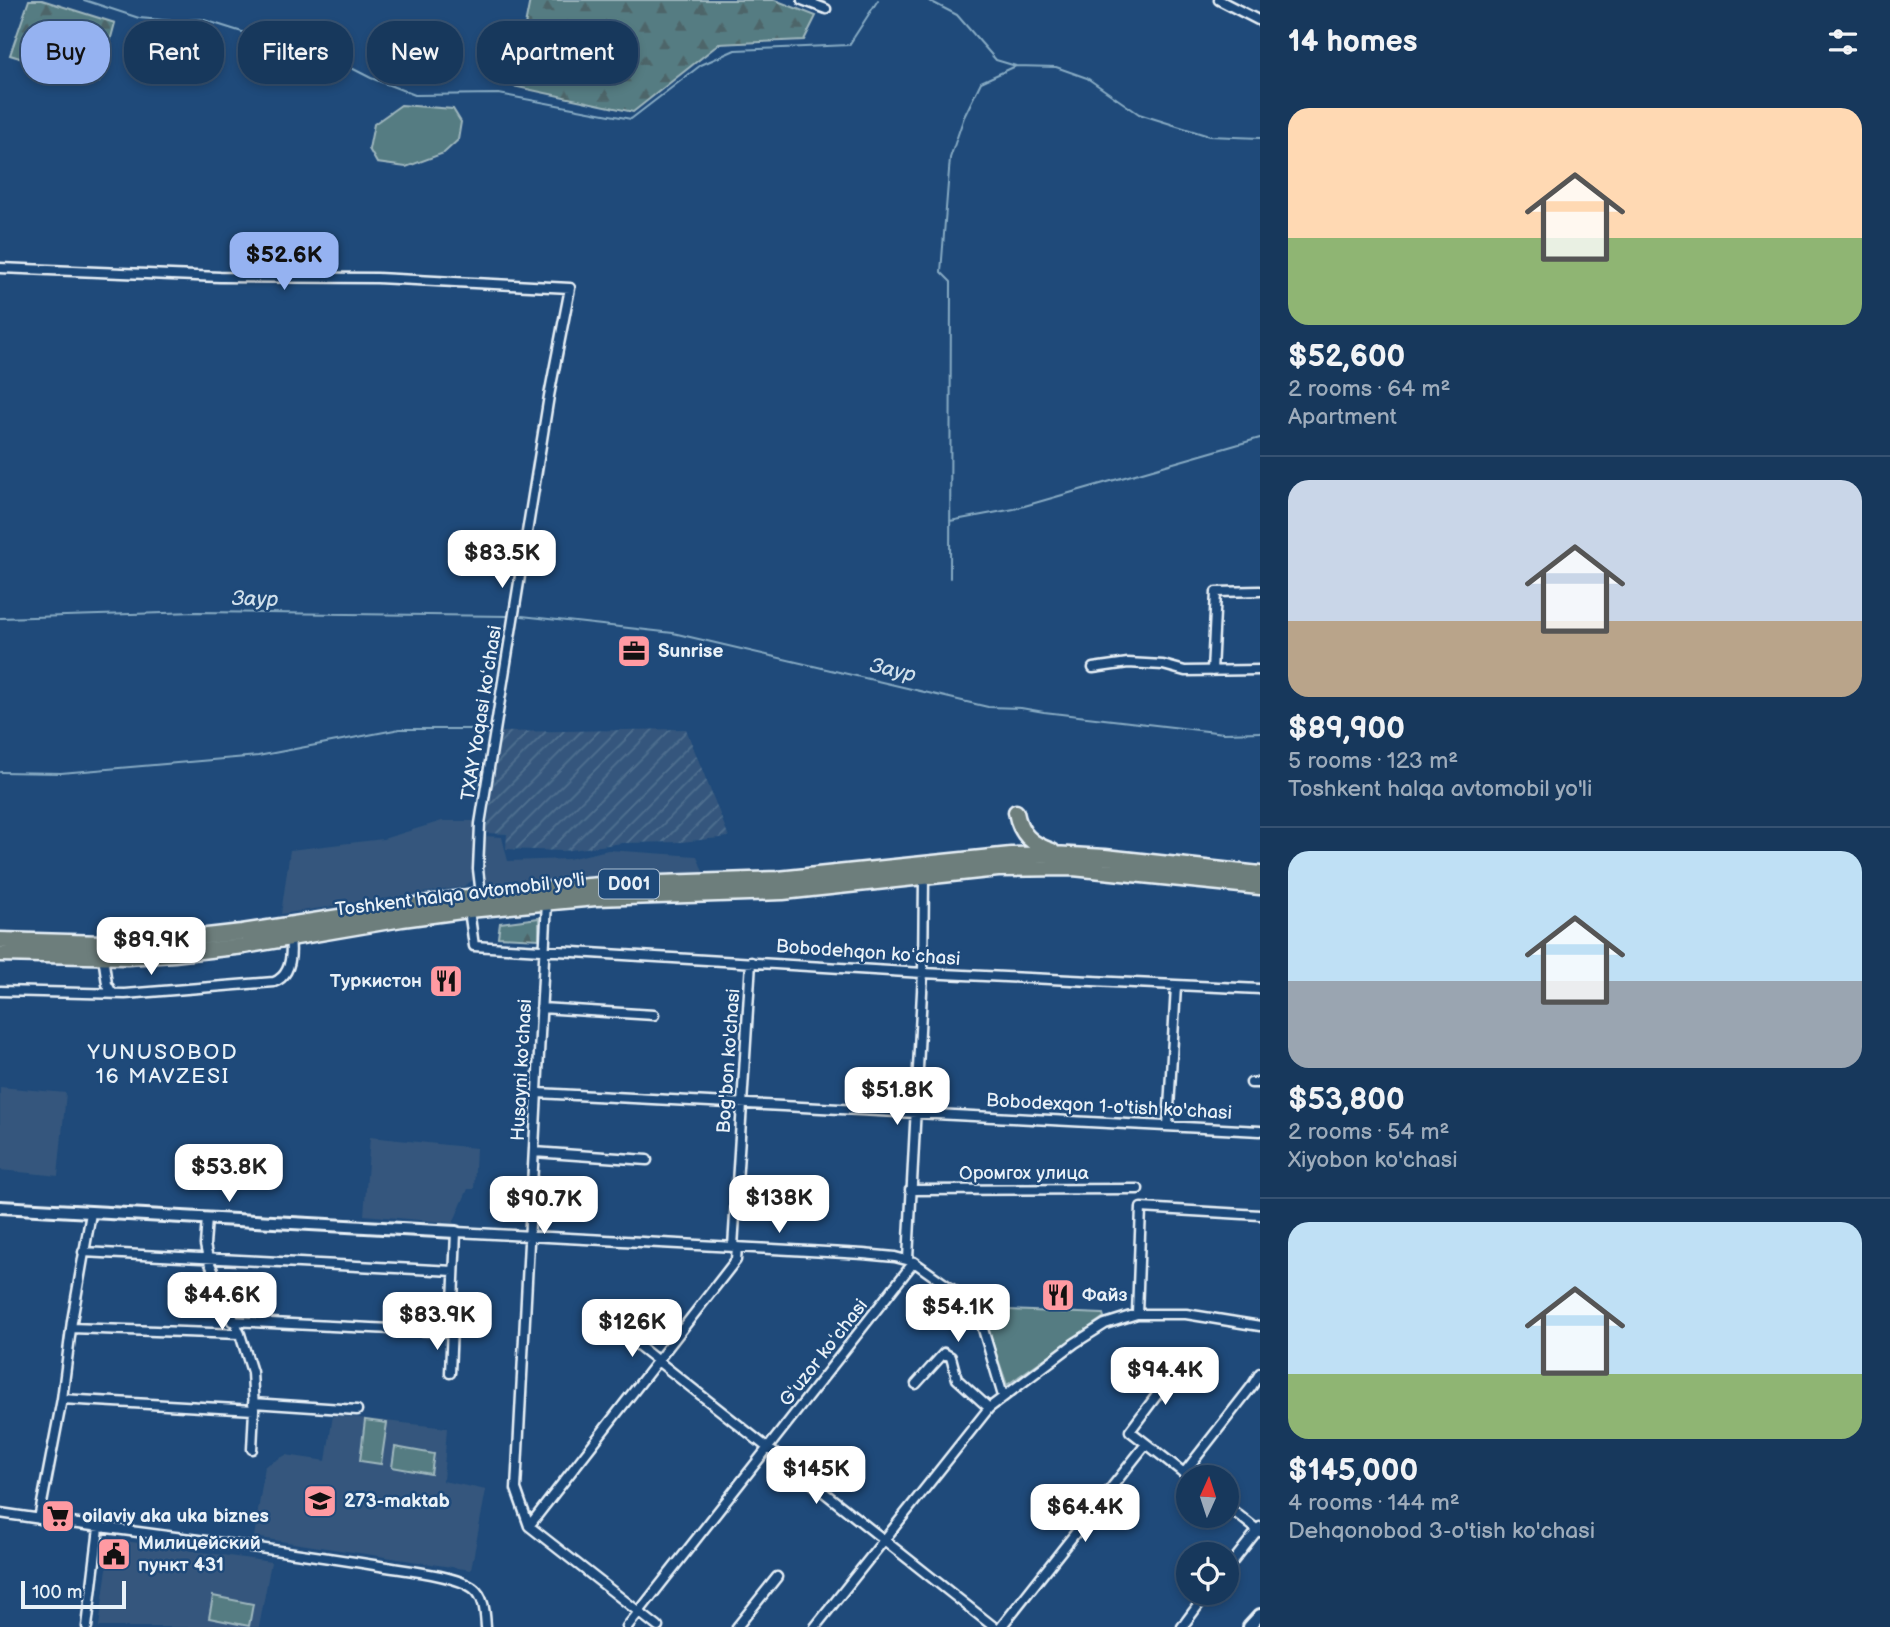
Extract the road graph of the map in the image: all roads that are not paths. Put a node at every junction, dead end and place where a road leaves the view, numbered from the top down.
1 (802, 0) edge
2 (1219, 0) edge
3 (826, 9) dead end
4 (1260, 21) edge
5 (0, 268) edge
6 (1260, 592) edge
7 (1093, 668) dead end
8 (1260, 670) edge
9 (1212, 671) junction
10 (1016, 812) dead end
11 (1066, 855) junction
12 (1260, 874) edge
13 (1223, 876) junction
14 (924, 877) junction
15 (1260, 887) edge
16 (672, 888) junction
17 (481, 895) junction
18 (547, 902) junction
19 (469, 910) junction
20 (289, 932) junction
21 (0, 940) edge
22 (544, 949) junction
23 (0, 954) edge
24 (103, 956) junction
25 (751, 962) junction
26 (923, 973) junction
27 (1176, 986) junction
28 (1260, 989) edge
29 (0, 992) edge
30 (112, 993) junction
31 (541, 1008) junction
32 (654, 1015) dead end
33 (537, 1093) junction
34 (742, 1105) junction
35 (915, 1113) junction
36 (1168, 1126) junction
37 (1260, 1131) edge
38 (534, 1153) junction
39 (647, 1160) dead end
40 (1138, 1189) dead end
41 (910, 1190) junction
42 (0, 1207) edge
43 (91, 1213) junction
44 (1260, 1215) edge
45 (207, 1218) junction
46 (456, 1232) junction
47 (530, 1236) junction
48 (735, 1247) junction
49 (83, 1252) junction
50 (208, 1259) junction
51 (911, 1261) junction
52 (454, 1272) junction
53 (1137, 1314) junction
54 (233, 1321) junction
55 (1260, 1326) edge
56 (71, 1328) junction
57 (452, 1332) junction
58 (240, 1334) junction
59 (625, 1335) dead end
60 (658, 1362) junction
61 (1174, 1372) dead end
62 (450, 1373) dead end
63 (1260, 1373) edge
64 (916, 1384) dead end
65 (1003, 1396) junction
66 (62, 1399) junction
67 (254, 1406) junction
68 (989, 1408) junction
69 (357, 1410) dead end
70 (1146, 1444) junction
71 (252, 1449) dead end
72 (768, 1449) junction
73 (1193, 1465) edge
74 (1176, 1467) edge
75 (0, 1513) edge
76 (1239, 1515) edge
77 (39, 1519) junction
78 (529, 1525) junction
79 (99, 1528) junction
80 (1259, 1530) edge
81 (882, 1541) junction
82 (1239, 1554) edge
83 (777, 1577) dead end
84 (1198, 1605) edge
85 (639, 1613) junction
86 (1260, 1615) edge
87 (87, 1627) edge
88 (486, 1627) edge
89 (627, 1627) edge
90 (658, 1627) edge
91 (737, 1627) edge
92 (815, 1627) edge
93 (993, 1627) edge
94 (1001, 1627) edge
95 (1182, 1627) edge
96 (1249, 1627) edge

1 - 3 street
2 - 4 street
5 - 17 street, TXAY Yoqasi koʻchasi
6 - 9 street
7 - 9 street
8 - 9 street
10 - 11 highway
11 - 13 highway, Toshkent halqa avtomobil yo'li / D001
11 - 16 highway, Toshkent halqa avtomobil yo'li / D001
12 - 13 highway, Toshkent halqa avtomobil yo'li / D001
13 - 14 highway, Toshkent halqa avtomobil yo'li / D001
13 - 15 highway, Toshkent halqa avtomobil yo'li / D001
14 - 16 highway, Toshkent halqa avtomobil yo'li / D001
14 - 26 street
16 - 17 highway, Toshkent halqa avtomobil yo'li / D001
16 - 18 highway, Toshkent halqa avtomobil yo'li / D001
17 - 20 highway, Toshkent halqa avtomobil yo'li / D001
18 - 19 highway, Toshkent halqa avtomobil yo'li / D001
18 - 22 street, Husayni ko'chasi
19 - 20 highway, Toshkent halqa avtomobil yo'li / D001
19 - 22 street, Bobodehqon koʻchasi
20 - 21 highway, Toshkent halqa avtomobil yo'li / D001
20 - 24 highway, Toshkent halqa avtomobil yo'li / D001
20 - 30 street
22 - 25 street, Bobodehqon koʻchasi
22 - 31 street, Husayni ko'chasi
23 - 24 highway, Toshkent halqa avtomobil yo'li / D001
24 - 30 street
25 - 26 street, Bobodehqon koʻchasi
25 - 34 street, Bog'bon ko'chasi
26 - 27 street, Bobodehqon koʻchasi
26 - 35 street
27 - 28 street, Bobodehqon koʻchasi
27 - 36 street
29 - 30 street
31 - 32 street
31 - 33 street, Husayni ko'chasi
33 - 34 street, Bobodexqon 1-o'tish ko'chasi
33 - 38 street, Husayni ko'chasi
34 - 35 street, Bobodexqon 1-o'tish ko'chasi
34 - 48 street, Bog'bon ko'chasi
35 - 36 street, Bobodexqon 1-o'tish ko'chasi
35 - 41 street
36 - 37 street, Bobodexqon 1-o'tish ko'chasi
38 - 39 street
38 - 47 street, Husayni ko'chasi
40 - 41 street, Оромгох улица
41 - 51 street
42 - 43 street
43 - 45 street
43 - 49 street
44 - 53 street
45 - 46 street
45 - 50 street
46 - 47 street
46 - 52 street
47 - 48 street
47 - 78 street, Husayni ko'chasi
48 - 51 street
48 - 60 street, Bog'bon ko'chasi
49 - 50 street
49 - 56 street
50 - 52 street
50 - 54 street
51 - 65 street
51 - 72 street, Gʻuzor koʻchasi
52 - 57 street
53 - 55 street
53 - 65 street
54 - 57 street
54 - 58 street
56 - 58 street
56 - 66 street
57 - 62 street
58 - 67 street
59 - 60 street
60 - 72 street
60 - 78 street, Bog'bon ko'chasi
61 - 70 street
63 - 73 street
64 - 68 street
65 - 68 street
66 - 67 street
66 - 77 street
67 - 69 street
67 - 71 street
68 - 81 street
70 - 74 street
70 - 94 street
72 - 81 street
72 - 85 street, Gʻuzor koʻchasi
75 - 77 street
76 - 80 street
77 - 79 street
78 - 85 street
79 - 87 street
79 - 88 street
80 - 82 street
81 - 92 street
81 - 93 street
83 - 91 street
84 - 95 street
85 - 89 street, Gʻuzor koʻchasi
85 - 90 street
86 - 96 street

